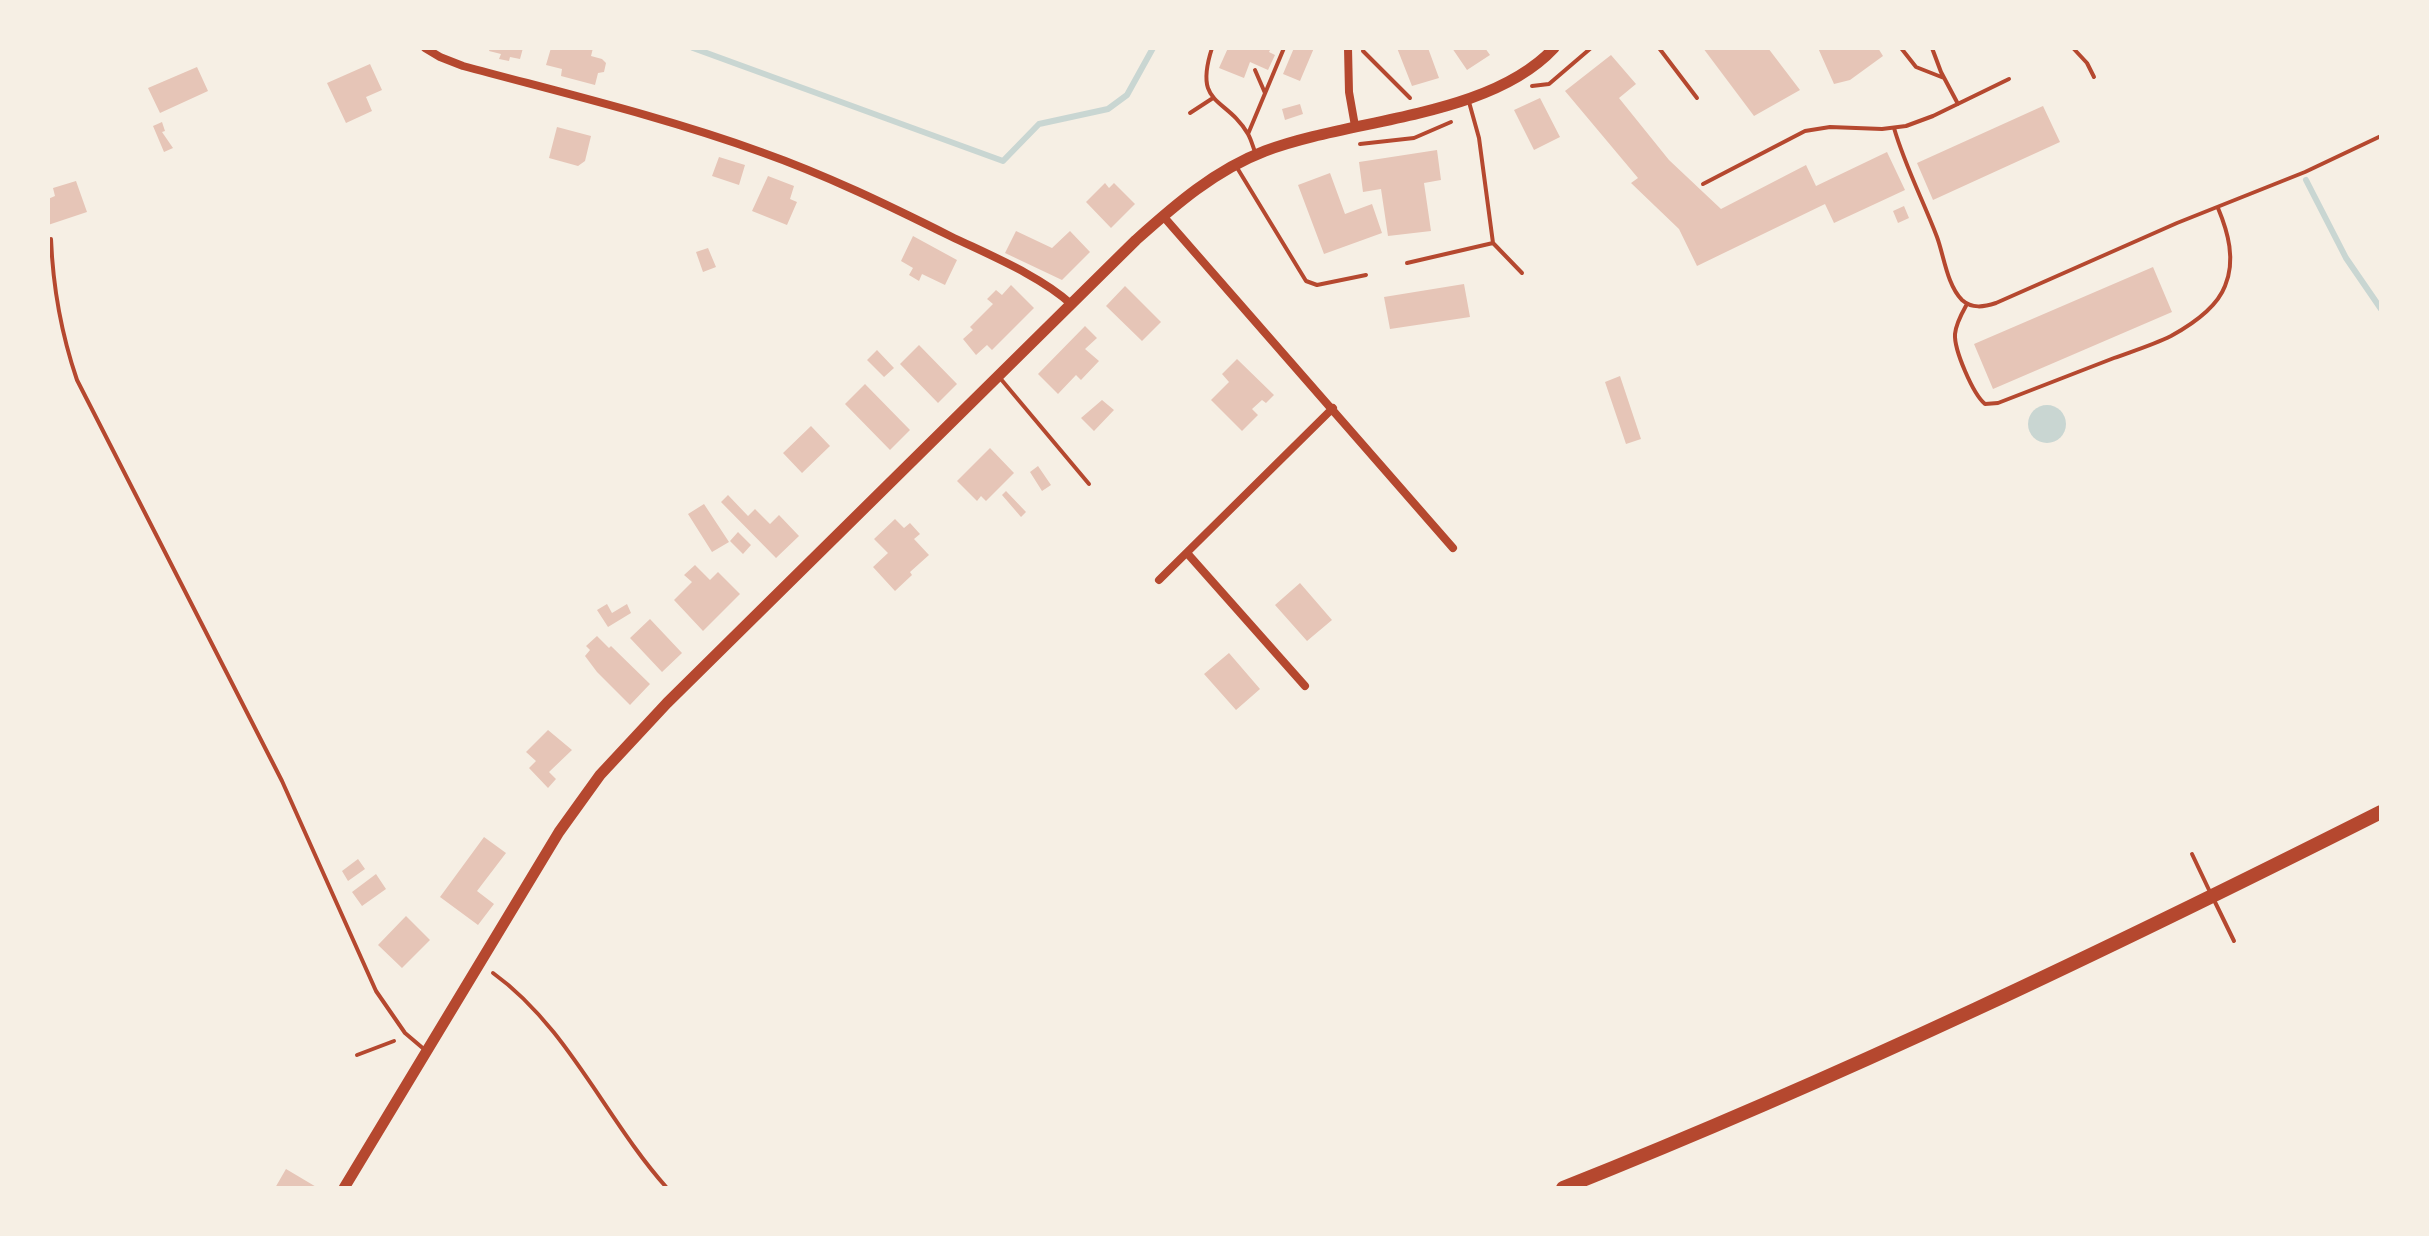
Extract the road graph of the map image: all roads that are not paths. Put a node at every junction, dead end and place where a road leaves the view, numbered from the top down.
1 (425, 48) edge
2 (1212, 48) edge
3 (1284, 48) edge
4 (1348, 48) edge
5 (1554, 48) edge
6 (1659, 48) edge
7 (1901, 48) edge
8 (1932, 48) edge
9 (1255, 70) dead end
10 (1944, 78) junction
11 (2009, 79) dead end
12 (1266, 93) junction
13 (1213, 98) junction
14 (1697, 98) dead end
15 (1468, 99) junction
16 (1958, 104) junction
17 (1190, 113) dead end
18 (1355, 126) junction
19 (1894, 128) junction
20 (1248, 134) junction
21 (2381, 136) edge
22 (1255, 154) junction
23 (1235, 164) junction
24 (1703, 184) dead end
25 (2218, 208) junction
26 (1163, 216) junction
27 (51, 239) dead end
28 (1493, 243) junction
29 (1407, 263) dead end
30 (1522, 273) dead end
31 (1366, 275) dead end
32 (1071, 304) junction
33 (1967, 304) junction
34 (998, 376) junction
35 (1333, 408) junction
36 (1089, 484) dead end
37 (1453, 548) dead end
38 (1187, 553) junction
39 (1159, 580) dead end
40 (1305, 686) dead end
41 (2381, 812) edge
42 (2192, 854) dead end
43 (2212, 897) junction
44 (2234, 941) dead end
45 (426, 1051) junction
46 (344, 1188) edge
47 (1563, 1188) edge

1 - 32 street
2 - 13 lane
3 - 12 lane
4 - 18 street
5 - 15 street
6 - 14 lane
7 - 10 lane
8 - 10 lane
9 - 12 lane
10 - 16 lane
11 - 16 lane
12 - 20 lane
13 - 17 lane
13 - 20 lane
15 - 18 street
15 - 28 lane
16 - 19 lane
18 - 22 street
19 - 24 lane
19 - 33 lane
20 - 22 lane
21 - 25 lane
22 - 23 street
23 - 26 street
23 - 31 lane
25 - 33 lane
25 - 33 lane
26 - 32 street
26 - 35 street
27 - 45 lane
28 - 29 lane
28 - 30 lane
32 - 34 street
34 - 36 lane
34 - 45 street
35 - 37 street
35 - 38 street
38 - 39 street
38 - 40 street
41 - 43 main road
42 - 43 lane
43 - 44 lane
43 - 47 main road
45 - 46 street

